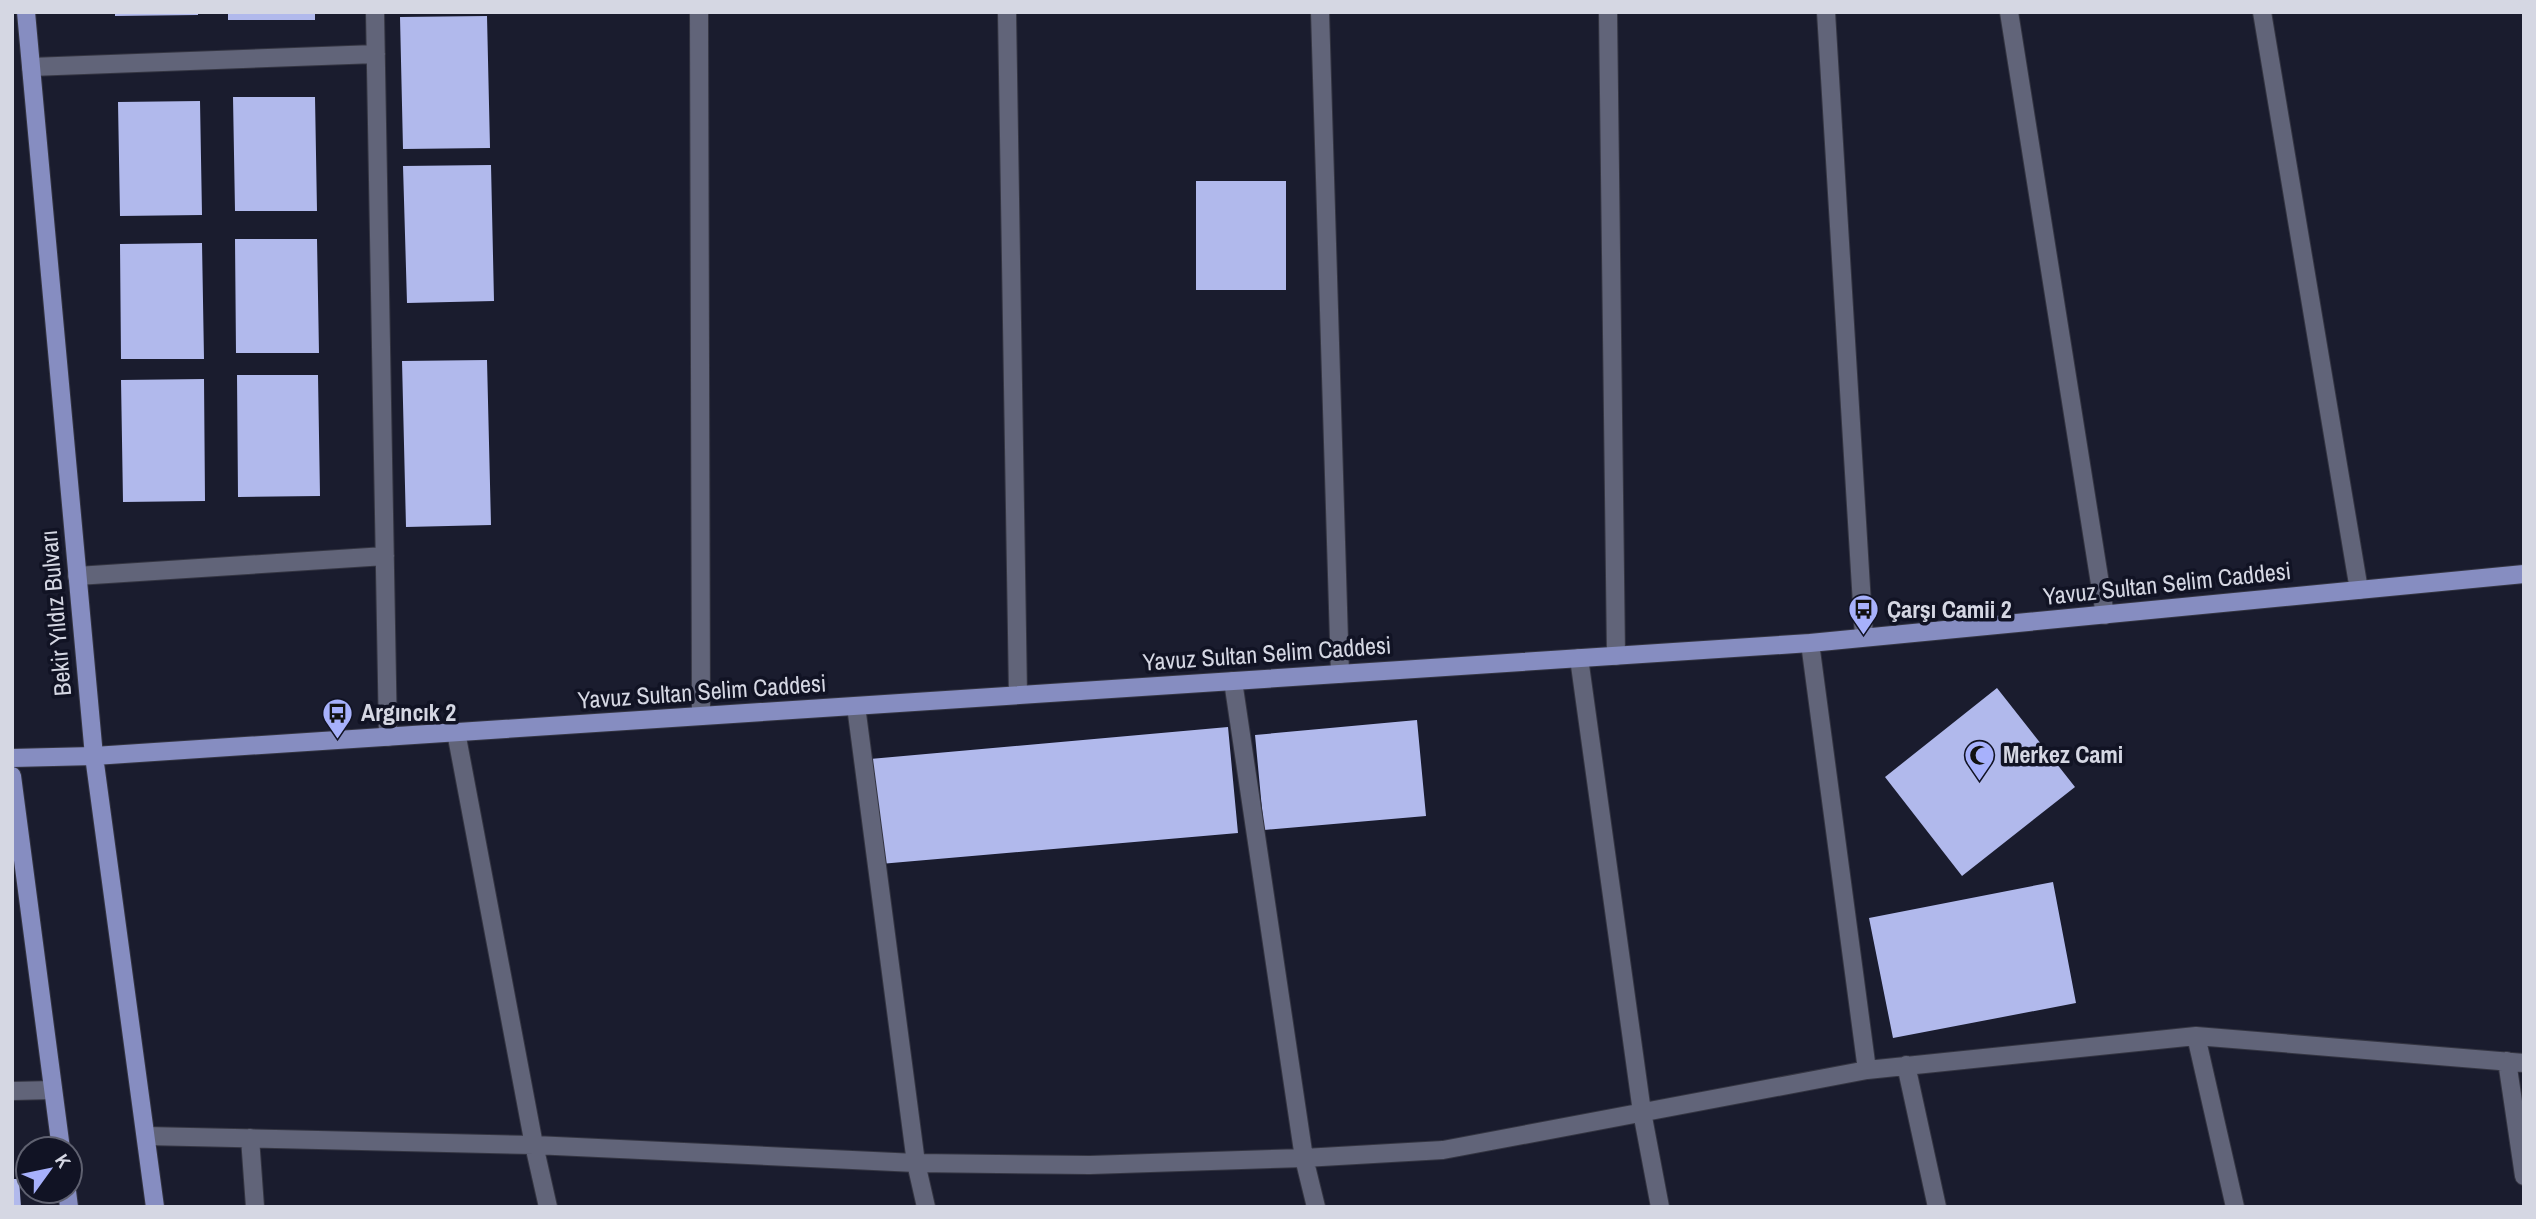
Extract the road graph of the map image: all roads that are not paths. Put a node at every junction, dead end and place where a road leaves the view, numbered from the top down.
1 (26, 12) edge
2 (376, 12) edge
3 (698, 12) edge
4 (1007, 12) edge
5 (1320, 12) edge
6 (1608, 12) edge
7 (1826, 12) edge
8 (2009, 12) edge
9 (2262, 12) edge
10 (376, 54) junction
11 (31, 67) junction
12 (385, 556) junction
13 (2524, 574) edge
14 (77, 576) junction
15 (2359, 590) junction
16 (2105, 615) junction
17 (1864, 637) junction
18 (1810, 643) junction
19 (1616, 656) junction
20 (1579, 658) junction
21 (1340, 674) junction
22 (1233, 681) junction
23 (1018, 695) junction
24 (856, 706) junction
25 (701, 716) junction
26 (456, 732) junction
27 (388, 737) junction
28 (94, 756) junction
29 (12, 758) edge
30 (12, 776) edge
31 (2196, 1036) junction
32 (2515, 1062) edge
33 (1906, 1065) junction
34 (1867, 1070) junction
35 (53, 1090) junction
36 (12, 1091) edge
37 (1642, 1112) junction
38 (59, 1135) edge
39 (146, 1136) junction
40 (250, 1139) junction
41 (534, 1145) junction
42 (1304, 1158) junction
43 (916, 1163) junction
44 (2524, 1176) edge
45 (155, 1207) edge
46 (255, 1207) edge
47 (548, 1207) edge
48 (926, 1207) edge
49 (1316, 1207) edge
50 (1660, 1207) edge
51 (1937, 1207) edge
52 (2235, 1207) edge

1 - 11 main road, Bekir Yıldız Bulvarı
2 - 10 street
3 - 25 street
4 - 23 street
5 - 21 street
6 - 19 street
7 - 17 street
8 - 16 street
9 - 15 street
10 - 11 street
10 - 12 street
11 - 14 main road, Bekir Yıldız Bulvarı
12 - 14 street
12 - 27 street
13 - 15 main road, Yavuz Sultan Selim Caddesi
14 - 28 main road, Bekir Yıldız Bulvarı
15 - 16 main road, Yavuz Sultan Selim Caddesi
16 - 17 main road, Yavuz Sultan Selim Caddesi
17 - 18 main road, Yavuz Sultan Selim Caddesi
18 - 19 main road, Yavuz Sultan Selim Caddesi
18 - 34 street
19 - 20 main road, Yavuz Sultan Selim Caddesi
20 - 21 main road, Yavuz Sultan Selim Caddesi
20 - 37 street
21 - 22 main road, Yavuz Sultan Selim Caddesi
22 - 23 main road, Yavuz Sultan Selim Caddesi
22 - 42 street
23 - 24 main road, Yavuz Sultan Selim Caddesi
24 - 25 main road, Yavuz Sultan Selim Caddesi
24 - 43 street
25 - 26 main road, Yavuz Sultan Selim Caddesi
26 - 27 main road, Yavuz Sultan Selim Caddesi
26 - 41 street
27 - 28 main road, Yavuz Sultan Selim Caddesi
28 - 29 main road, Yavuz Sultan Selim Caddesi
28 - 39 main road, Bekir Yıldız Bulvarı
30 - 35 main road
31 - 32 street
31 - 33 street
31 - 52 street
32 - 44 street
33 - 34 street
33 - 51 street
34 - 37 street
35 - 36 street
35 - 38 main road
37 - 42 street
37 - 50 street
39 - 40 street
39 - 45 main road, Bekir Yıldız Bulvarı
40 - 41 street
40 - 46 street
41 - 43 street
41 - 47 street
42 - 43 street
42 - 49 street
43 - 48 street

